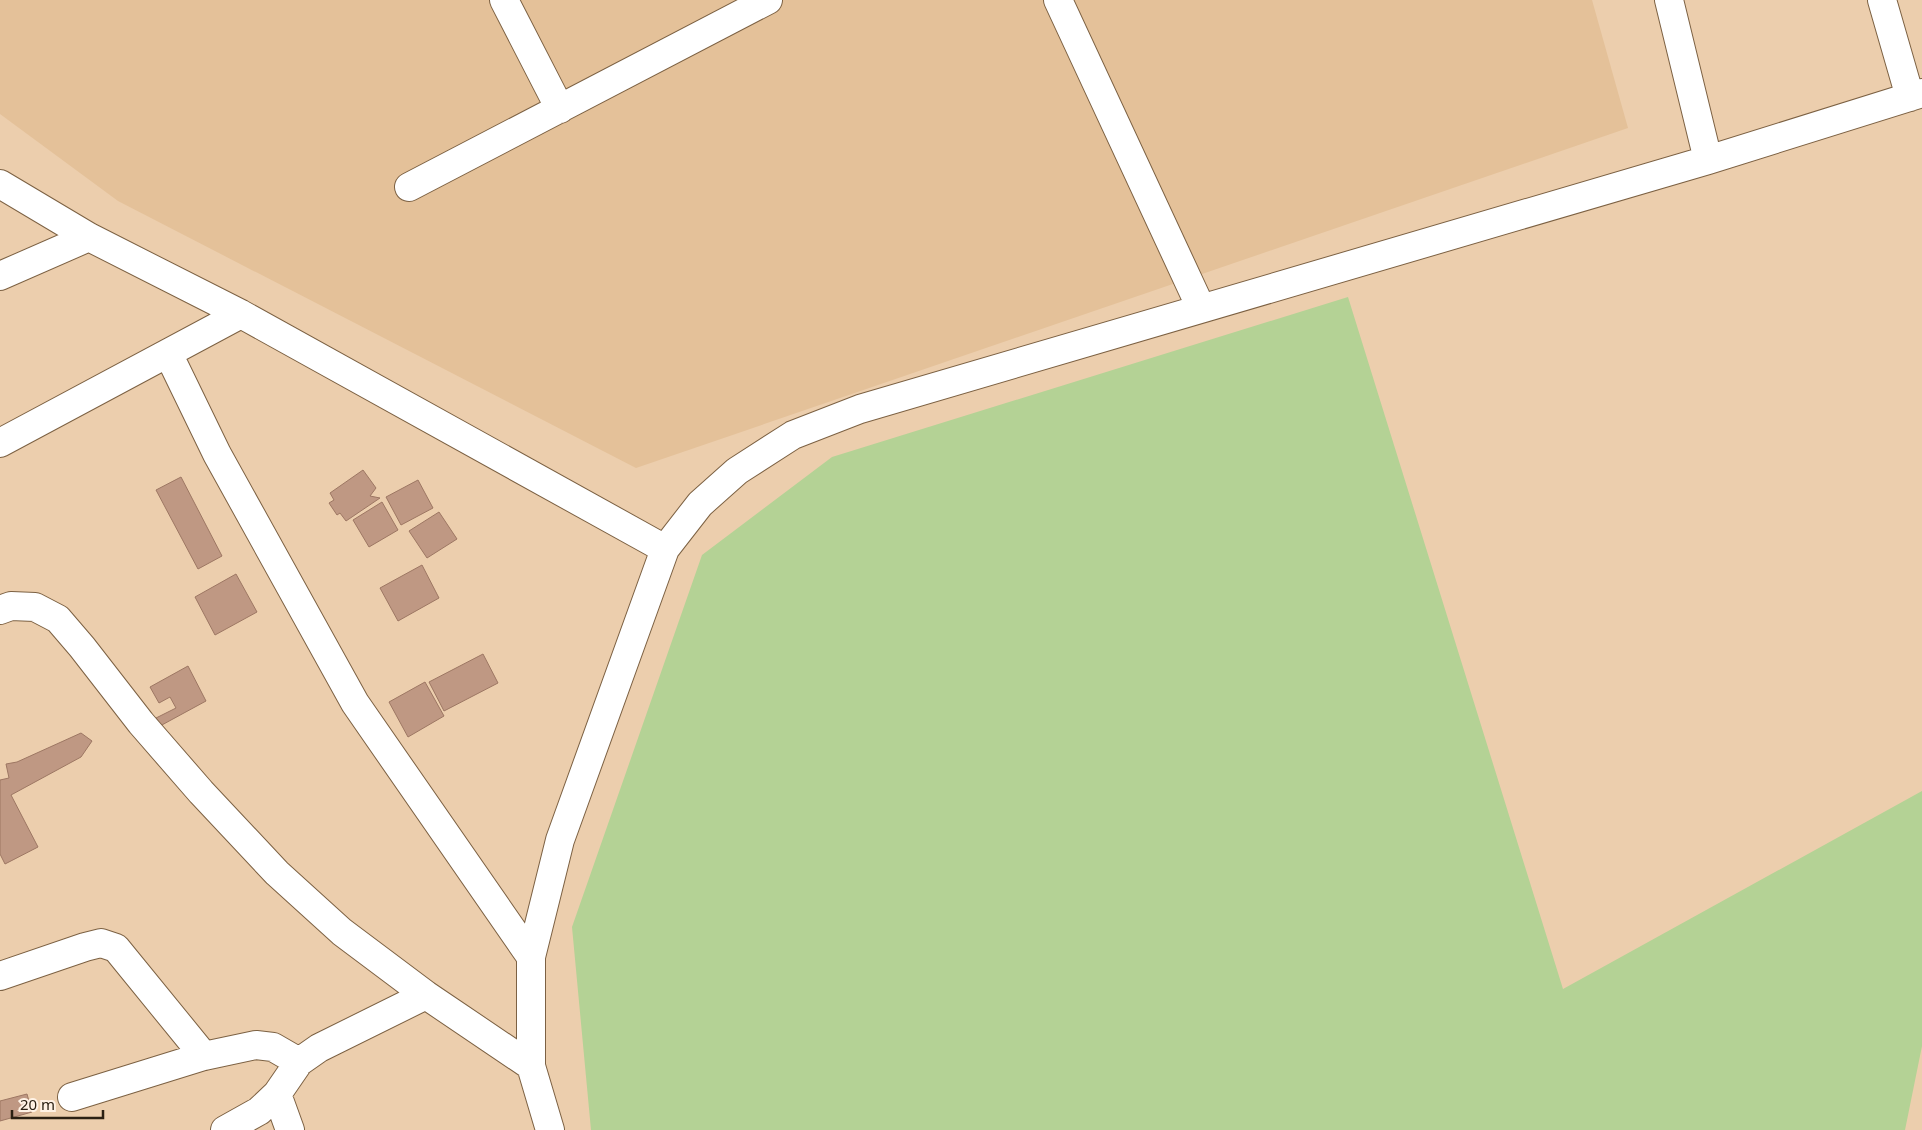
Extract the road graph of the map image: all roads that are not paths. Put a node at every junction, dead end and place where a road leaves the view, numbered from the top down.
1 (504, 0) edge
2 (768, 0) edge
3 (1058, 0) edge
4 (1669, 0) edge
5 (1882, 0) edge
6 (1916, 95) edge
7 (560, 109) junction
8 (1708, 160) junction
9 (0, 184) edge
10 (409, 187) dead end
11 (89, 237) junction
12 (0, 276) edge
13 (1201, 308) junction
14 (241, 314) junction
15 (168, 354) junction
16 (0, 444) edge
17 (665, 548) junction
18 (0, 610) edge
19 (531, 957) junction
20 (0, 976) edge
21 (426, 995) junction
22 (204, 1056) junction
23 (299, 1062) junction
24 (531, 1066) junction
25 (277, 1094) junction
26 (72, 1097) dead end
27 (225, 1130) edge
28 (290, 1130) edge
29 (550, 1130) edge

1 - 7 street
2 - 7 street
3 - 13 street
4 - 8 street
5 - 6 street
6 - 8 street
7 - 10 street
8 - 13 street
9 - 11 street
11 - 12 street
11 - 14 street
13 - 17 street
14 - 15 street
14 - 17 street
15 - 16 street
15 - 19 street
17 - 19 street
18 - 21 street
19 - 24 street
20 - 22 street
21 - 23 street
21 - 24 street
22 - 23 street
22 - 26 street
23 - 25 street
24 - 29 street
25 - 27 street
25 - 28 street

